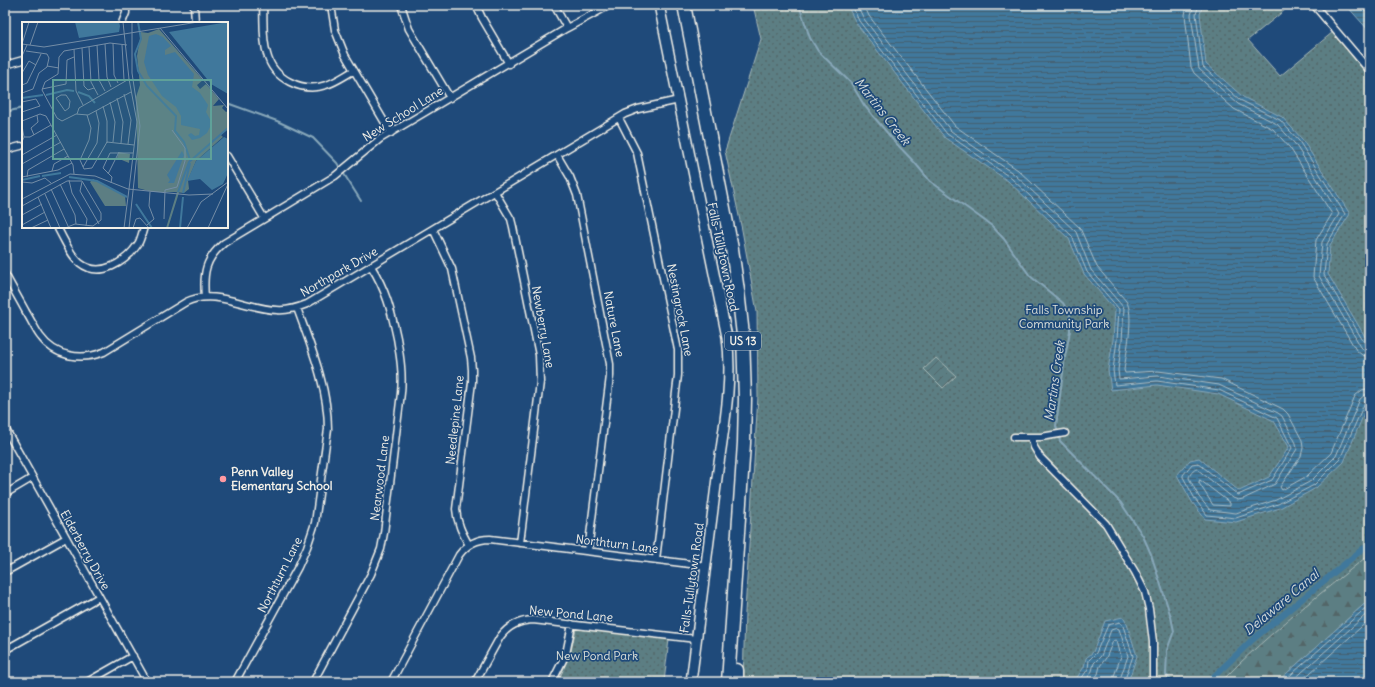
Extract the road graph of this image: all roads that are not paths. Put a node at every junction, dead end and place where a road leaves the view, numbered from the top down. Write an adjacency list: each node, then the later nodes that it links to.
1 (126, 5): 13 (street)
2 (194, 5): 14 (street)
3 (263, 5): 19 (street)
4 (331, 5): 19 (street)
5 (402, 5): 21 (street)
6 (476, 5): 17 (street)
7 (554, 5): 15 (street)
8 (610, 5): 15 (street, New School Lane)
9 (659, 5): 22 (street, Falls-Tullytown Road)
10 (684, 5): 65 (highway, US 13)
11 (692, 5): 56 (highway, US 13)
12 (1318, 6): 20 (street)
13 (122, 22)
14 (195, 22)
15 (568, 28): 17 (street, New School Lane)
16 (22, 60): 18 (street)
17 (509, 64): 21 (street, New School Lane)
18 (5, 66)
19 (353, 71): 24 (street)
20 (1370, 71)
21 (450, 98): 24 (street, New School Lane)
22 (678, 100): 23 (street, Northpark Drive); 49 (street, Falls-Tullytown Road)
23 (619, 118): 27 (street, Northpark Drive); 48 (street, Nestingrock Lane)
24 (391, 133): 30 (street, New School Lane)
25 (22, 148): 26 (street)
26 (5, 150)
27 (557, 155): 29 (street, Northpark Drive); 47 (street, Nature Lane)
28 (228, 158): 30 (street)
29 (495, 192): 33 (street, Northpark Drive); 45 (street, Newberry Lane)
30 (264, 218): 36 (street, New School Lane)
31 (58, 228): 32 (street)
32 (144, 228)
33 (433, 229): 34 (street, Northpark Drive); 46 (street, Needlepine Lane)
34 (371, 266): 37 (street, Northpark Drive); 60 (street, Nearwood Lane)
35 (5, 274): 36 (street, Northpark Drive)
36 (205, 297): 37 (street, Northpark Drive)
37 (297, 308): 59 (street, Northturn Lane)
38 (5, 428): 42 (street, Elderberry Drive)
39 (1066, 433): 41 (street)
40 (1014, 437): 41 (street)
41 (1031, 437): 66 (street)
42 (32, 478): 43 (street); 44 (street, Elderberry Drive)
43 (5, 494)
44 (66, 538): 50 (street); 51 (street, Elderberry Drive)
45 (520, 543): 46 (street, Northturn Lane); 47 (street, Northturn Lane)
46 (469, 545): 61 (street, Northturn Lane)
47 (588, 551): 48 (street, Northturn Lane)
48 (656, 560): 49 (street, Northturn Lane)
49 (706, 566): 53 (street, Falls-Tullytown Road)
50 (5, 572)
51 (99, 597): 54 (street); 55 (street, Elderberry Drive)
52 (572, 624): 53 (street, New Pond Lane); 62 (street, New Pond Lane); 63 (street)
53 (696, 639): 64 (street, Falls-Tullytown Road)
54 (5, 650)
55 (133, 656): 57 (street); 58 (street, Elderberry Drive)
56 (736, 678)
57 (87, 682)
58 (147, 682)
59 (236, 682)
60 (313, 682)
61 (391, 682)
62 (475, 682)
63 (552, 682)
64 (691, 682)
65 (728, 682)
66 (1153, 682)

